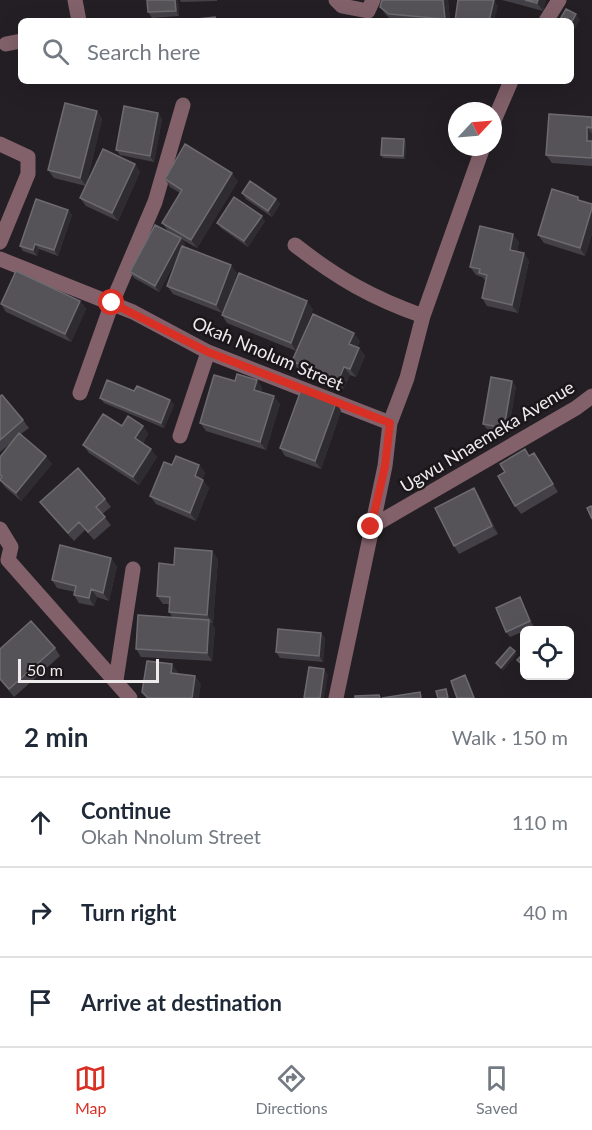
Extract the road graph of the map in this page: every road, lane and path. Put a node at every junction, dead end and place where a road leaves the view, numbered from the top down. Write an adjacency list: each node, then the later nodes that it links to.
1 (75, 0): 5 (street)
2 (336, 0): 3 (street)
3 (373, 0)
4 (559, 0): 6 (street)
5 (78, 18)
6 (548, 18)
7 (507, 84): 8 (street)
8 (501, 102)
9 (183, 105): 15 (street)
10 (0, 144): 12 (street)
11 (480, 156): 16 (street)
12 (0, 242)
13 (296, 245): 16 (street)
14 (0, 259): 15 (street, Okah Nnolum Street)
15 (112, 303): 17 (street, Okah Nnolum Street); 18 (street)
16 (423, 316): 20 (street)
17 (208, 352): 20 (street, Okah Nnolum Street); 21 (street)
18 (80, 393)
19 (592, 396): 22 (street, Ugwu Nnaemeka Avenue)
20 (390, 423): 22 (street)
21 (180, 436)
22 (371, 527): 27 (street)
23 (0, 529): 25 (street)
24 (133, 569): 25 (street)
25 (116, 680): 26 (street)
26 (130, 698)
27 (336, 698)

